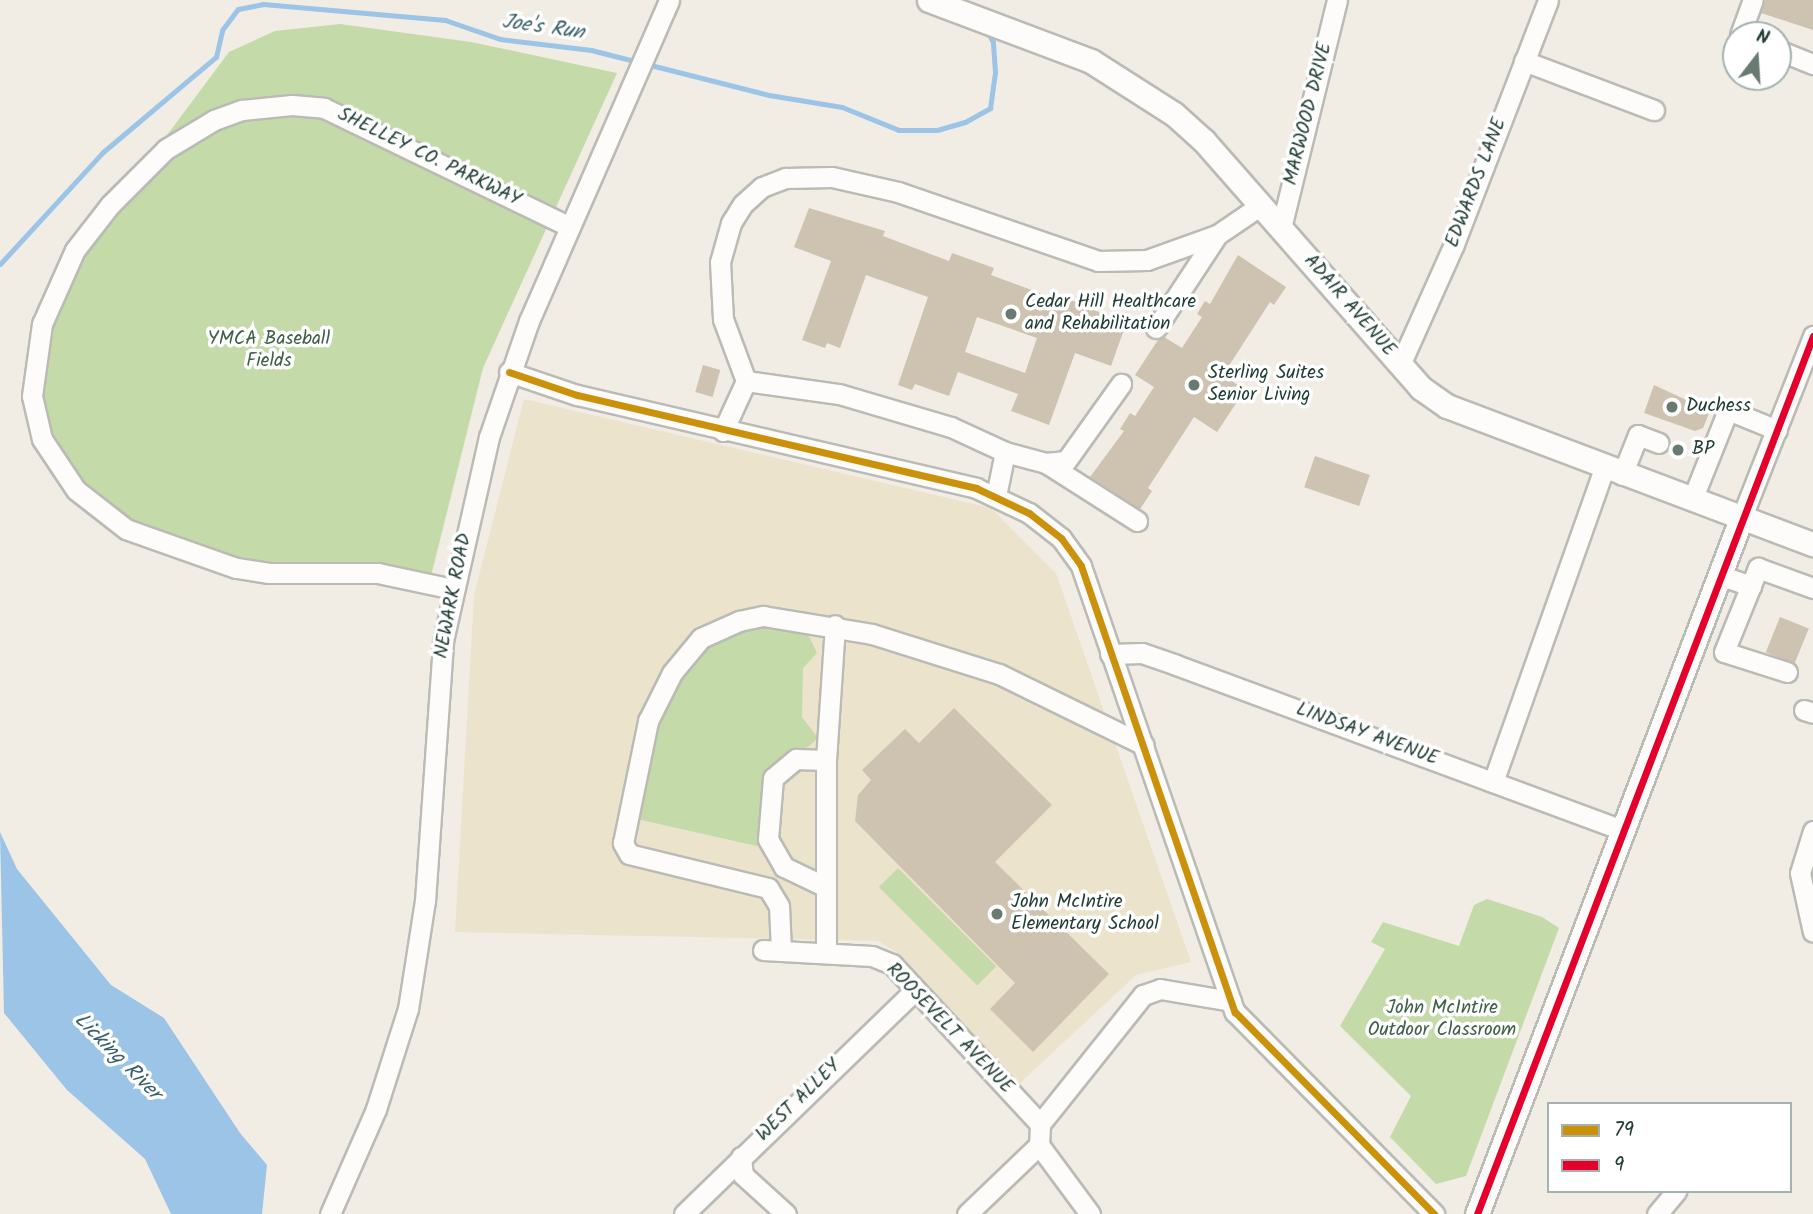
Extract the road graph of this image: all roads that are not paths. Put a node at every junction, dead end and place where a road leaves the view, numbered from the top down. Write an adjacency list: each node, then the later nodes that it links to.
1 (669, 0): 12 (street, NEWARK ROAD)
2 (929, 0): 11 (main road, ADAIR AVENUE)
3 (1337, 0): 13 (street, MARWOOD DRIVE)
4 (1548, 0): 8 (street, EDWARDS LANE)
5 (1753, 0): 6 (street)
6 (1745, 21)
7 (1792, 56): 9 (street)
8 (1524, 61): 10 (street); 17 (street, EDWARDS LANE)
9 (1813, 64)
10 (1654, 110)
11 (1261, 205): 13 (main road, ADAIR AVENUE); 14 (street)
12 (570, 227): 18 (street, NEWARK ROAD); 36 (street, SHELLEY CO. PARKWAY)
13 (1281, 228): 17 (main road, ADAIR AVENUE)
14 (1217, 235): 15 (street); 20 (street)
15 (1156, 328)
16 (1813, 336): 19 (street)
17 (1400, 365): 27 (main road, ADAIR AVENUE)
18 (509, 372): 23 (street); 36 (street, NEWARK ROAD)
19 (1805, 378): 22 (street)
20 (746, 380): 23 (street); 25 (street)
21 (1121, 384): 26 (street)
22 (1777, 430): 29 (street); 30 (street)
23 (723, 431): 28 (street)
24 (1659, 443): 27 (street)
25 (1005, 452): 26 (street); 28 (street)
26 (1046, 463): 31 (street)
27 (1613, 471): 29 (main road, ADAIR AVENUE); 44 (street)
28 (996, 496): 40 (street)
29 (1692, 500): 30 (main road, ADAIR AVENUE)
30 (1741, 519): 32 (main road, ADAIR AVENUE); 33 (main road)
31 (1137, 521)
32 (1813, 544)
33 (1719, 575): 34 (street); 38 (main road)
34 (1751, 586): 35 (street); 39 (street)
35 (1813, 588)
36 (453, 589): 56 (street, NEWARK ROAD)
37 (835, 625): 42 (street); 43 (street); 49 (street, ROOSEVELT AVENUE)
38 (1698, 632): 39 (street); 45 (main road)
39 (1728, 642): 41 (street)
40 (1110, 654): 42 (street); 44 (street, LINDSAY AVENUE)
41 (1787, 672)
42 (1144, 745): 51 (street)
43 (826, 760): 47 (street); 47 (street)
44 (1493, 782): 45 (street, LINDSAY AVENUE)
45 (1622, 830): 62 (main road)
46 (1813, 831): 48 (street)
47 (826, 887): 49 (street)
48 (1813, 932)
49 (826, 953): 50 (street, ROOSEVELT AVENUE)
50 (915, 990): 52 (street, ROOSEVELT AVENUE); 54 (street, WEST ALLEY)
51 (1231, 1001): 52 (street); 61 (street)
52 (1040, 1124): 53 (street)
53 (1039, 1145): 59 (street); 60 (street)
54 (741, 1157): 57 (street, WEST ALLEY); 58 (street)
55 (1674, 1193): 63 (street)
56 (330, 1214)
57 (684, 1214)
58 (786, 1214)
59 (967, 1214)
60 (1090, 1214)
61 (1434, 1214)
62 (1477, 1214)
63 (1657, 1214)

